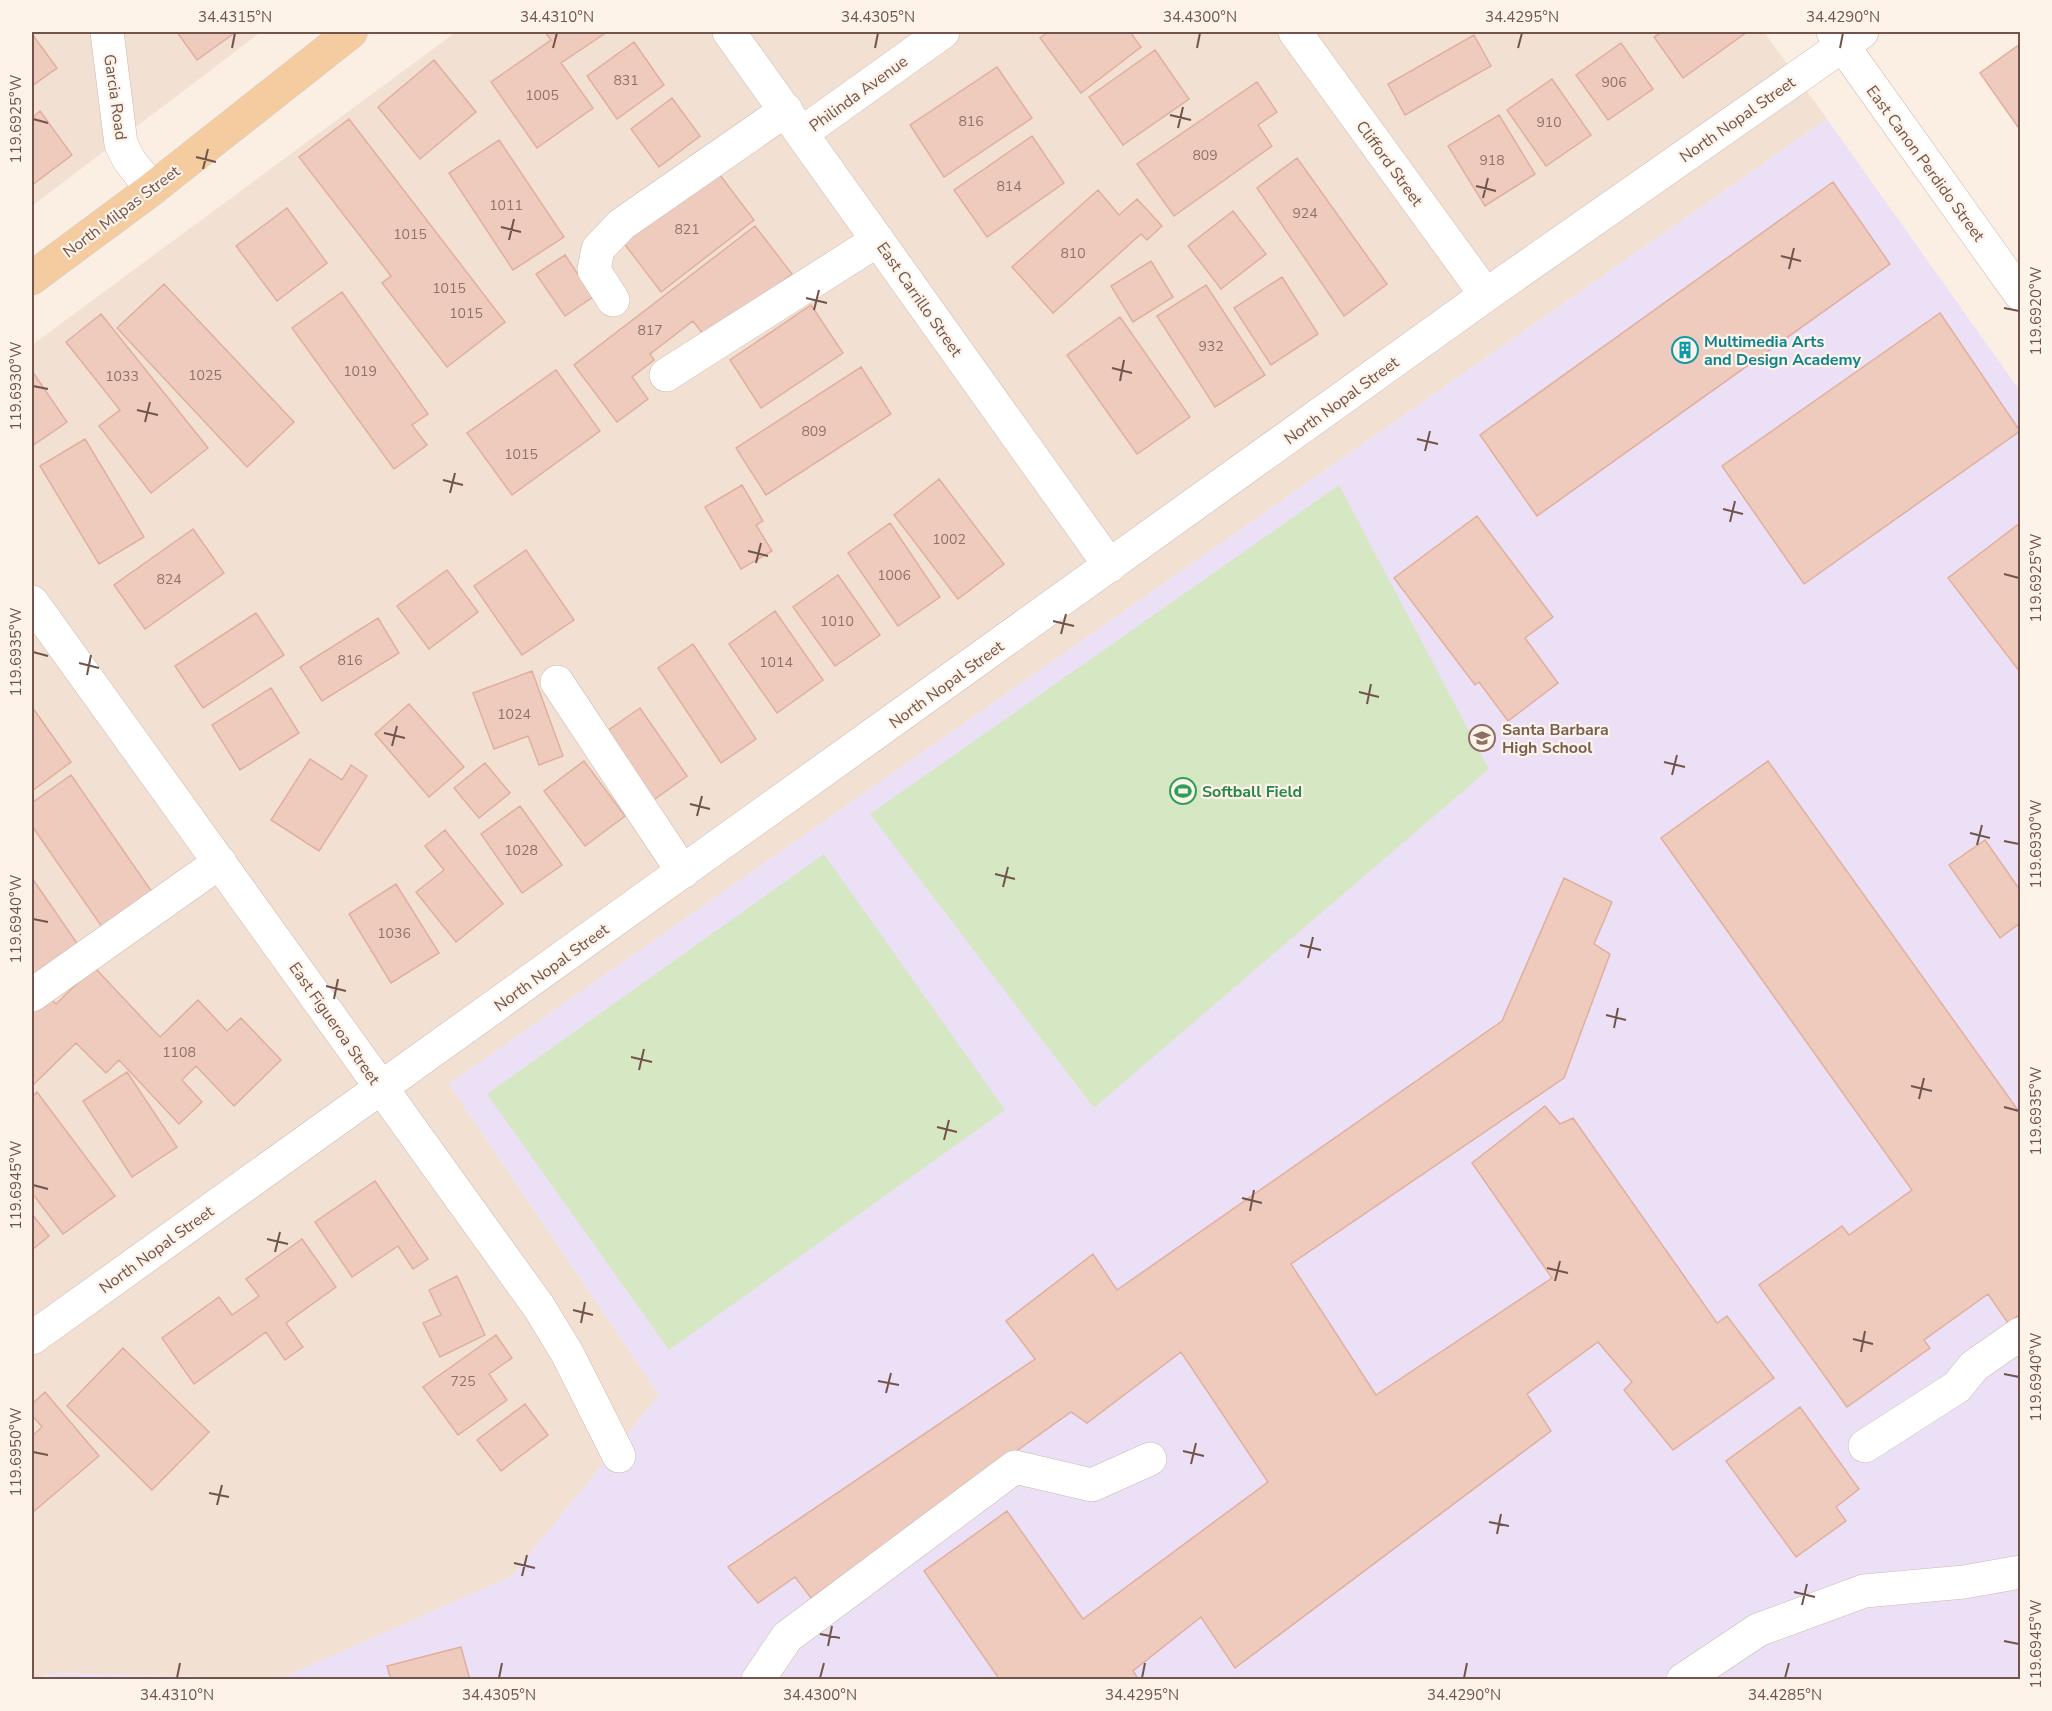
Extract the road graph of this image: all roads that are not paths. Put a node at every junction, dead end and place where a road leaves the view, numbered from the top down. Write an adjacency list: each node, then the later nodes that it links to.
1 (107, 32): 8 (street, Garcia Road)
2 (351, 32): 8 (main road, North Milpas Street)
3 (729, 32): 7 (street, East Carrillo Street)
4 (943, 32): 7 (street, Philinda Avenue)
5 (1294, 32): 12 (street, Clifford Street)
6 (1846, 36): 11 (street, East Canon Perdido Street); 12 (street, North Nopal Street)
7 (794, 122): 9 (street, East Carrillo Street); 13 (street, Philinda Avenue)
8 (152, 189): 10 (main road, North Milpas Street)
9 (878, 240): 14 (street); 15 (street, East Carrillo Street)
10 (32, 278)
11 (2020, 294)
12 (1486, 295): 15 (street, North Nopal Street)
13 (613, 300)
14 (666, 375)
15 (1110, 566): 19 (street, North Nopal Street)
16 (32, 602): 18 (street, East Figueroa Street)
17 (557, 682): 19 (street)
18 (220, 862): 20 (street); 21 (street, East Figueroa Street)
19 (683, 872): 21 (street, North Nopal Street)
20 (32, 995)
21 (381, 1088): 23 (street, North Nopal Street); 25 (street, East Figueroa Street)
22 (2020, 1334): 24 (street)
23 (32, 1338)
24 (1864, 1446)
25 (619, 1456)
26 (1150, 1459): 28 (street)
27 (2020, 1572): 29 (street)
28 (758, 1680)
29 (1683, 1680)

